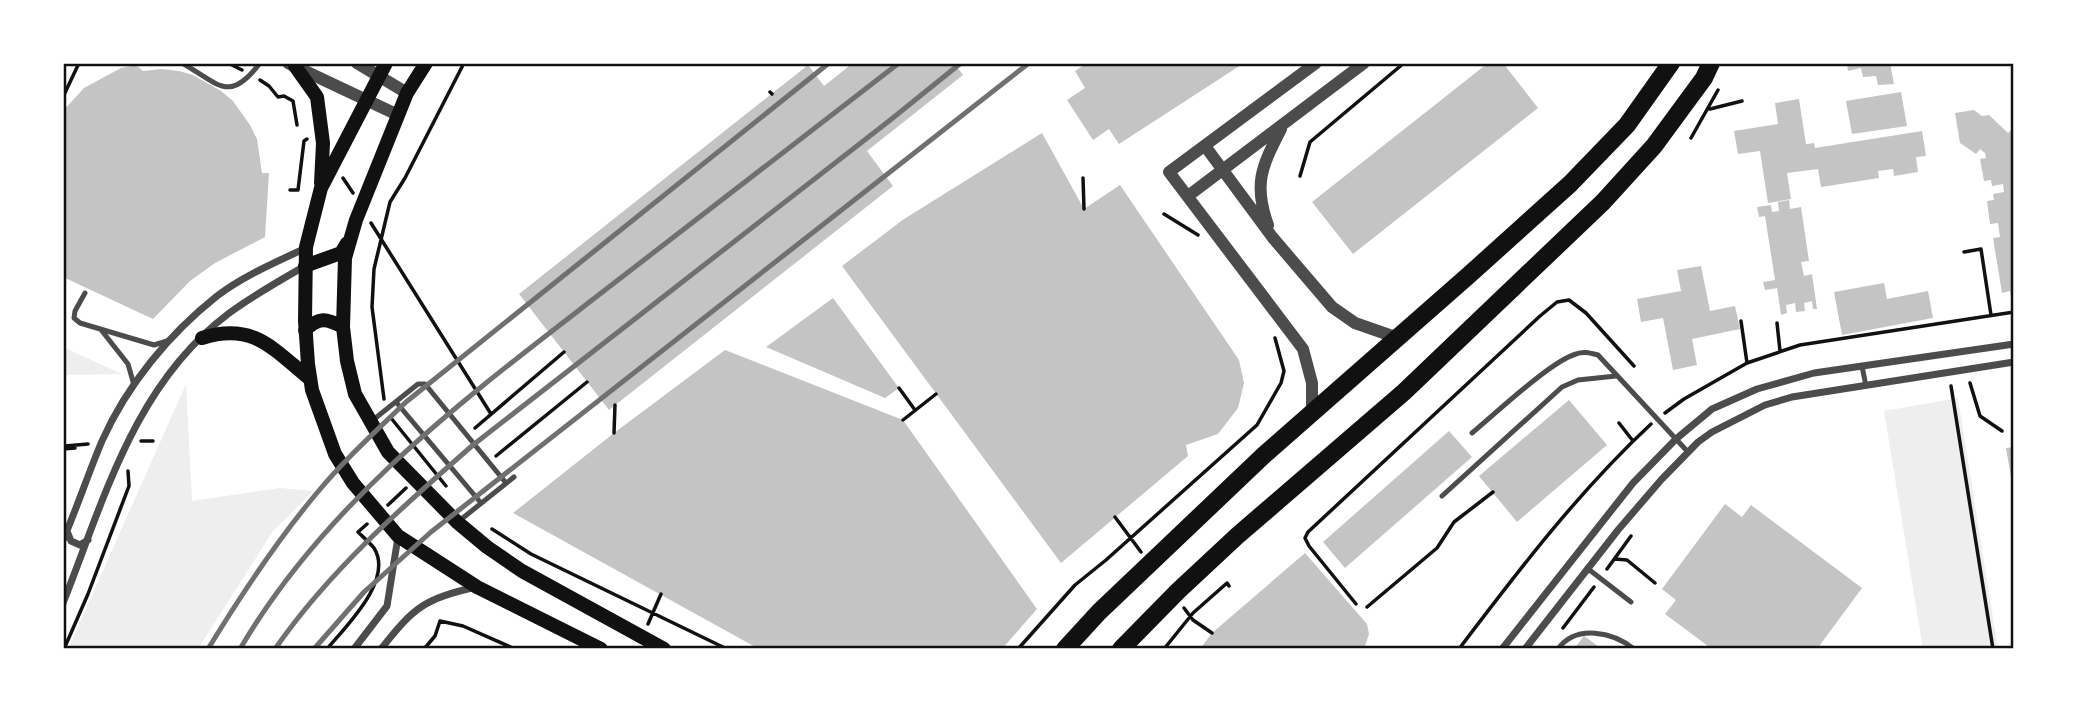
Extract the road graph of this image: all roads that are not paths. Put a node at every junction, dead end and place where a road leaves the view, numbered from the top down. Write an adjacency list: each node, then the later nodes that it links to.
1 (183, 63): 2 (lane)
2 (260, 63)
3 (357, 63): 10 (street)
4 (426, 63): 11 (main road)
5 (1316, 63): 15 (street)
6 (1364, 63): 14 (street)
7 (1671, 63): 28 (main road)
8 (1711, 63): 61 (main road)
9 (292, 64): 12 (street); 17 (main road)
10 (382, 69): 11 (street); 12 (main road)
11 (407, 93): 13 (main road)
12 (366, 99): 13 (street); 17 (main road)
13 (398, 115): 20 (main road)
14 (1282, 126): 16 (street); 19 (street)
15 (1205, 146): 16 (street); 18 (street)
16 (1221, 171): 18 (street); 19 (street)
17 (321, 188): 21 (main road)
18 (1188, 196): 38 (street)
19 (1273, 238): 28 (street)
20 (350, 239): 22 (main road); 24 (main road)
21 (306, 247): 22 (main road); 29 (street)
22 (305, 266): 25 (main road); 27 (street)
23 (85, 293): 26 (lane)
24 (343, 327): 25 (main road); 39 (main road)
25 (305, 330): 34 (main road)
26 (102, 331): 29 (lane); 35 (lane)
27 (201, 338): 34 (main road); 51 (street)
28 (1398, 338): 38 (main road)
29 (167, 341): 35 (street)
30 (2014, 344): 32 (street)
31 (2014, 362): 36 (street)
32 (1862, 366): 36 (lane); 41 (street)
33 (1616, 376): 40 (lane); 41 (lane); 45 (lane)
34 (310, 379): 49 (main road)
35 (134, 385): 48 (street)
36 (1866, 386): 42 (street)
37 (396, 402): 39 (lane); 44 (lane); 46 (lane)
38 (1312, 411): 60 (main road)
39 (370, 423): 47 (main road)
40 (1472, 433)
41 (1676, 439): 42 (lane); 62 (street)
42 (1688, 452): 52 (street)
43 (514, 477): 44 (lane)
44 (506, 483): 46 (lane)
45 (1443, 496)
46 (481, 503): 47 (lane)
47 (463, 518): 59 (main road)
48 (67, 531): 50 (street); 51 (street)
49 (398, 536): 53 (main road); 56 (street)
50 (63, 540)
51 (88, 540): 55 (street)
52 (1587, 568): 54 (lane); 63 (street)
53 (477, 587): 57 (street); 58 (main road)
54 (1631, 602)
55 (63, 603)
56 (354, 649)
57 (381, 649)
58 (601, 649)
59 (664, 649)
60 (1065, 649)
61 (1121, 649)
62 (1502, 649)
63 (1525, 649)
64 (1558, 649): 65 (lane)
65 (1634, 649)

